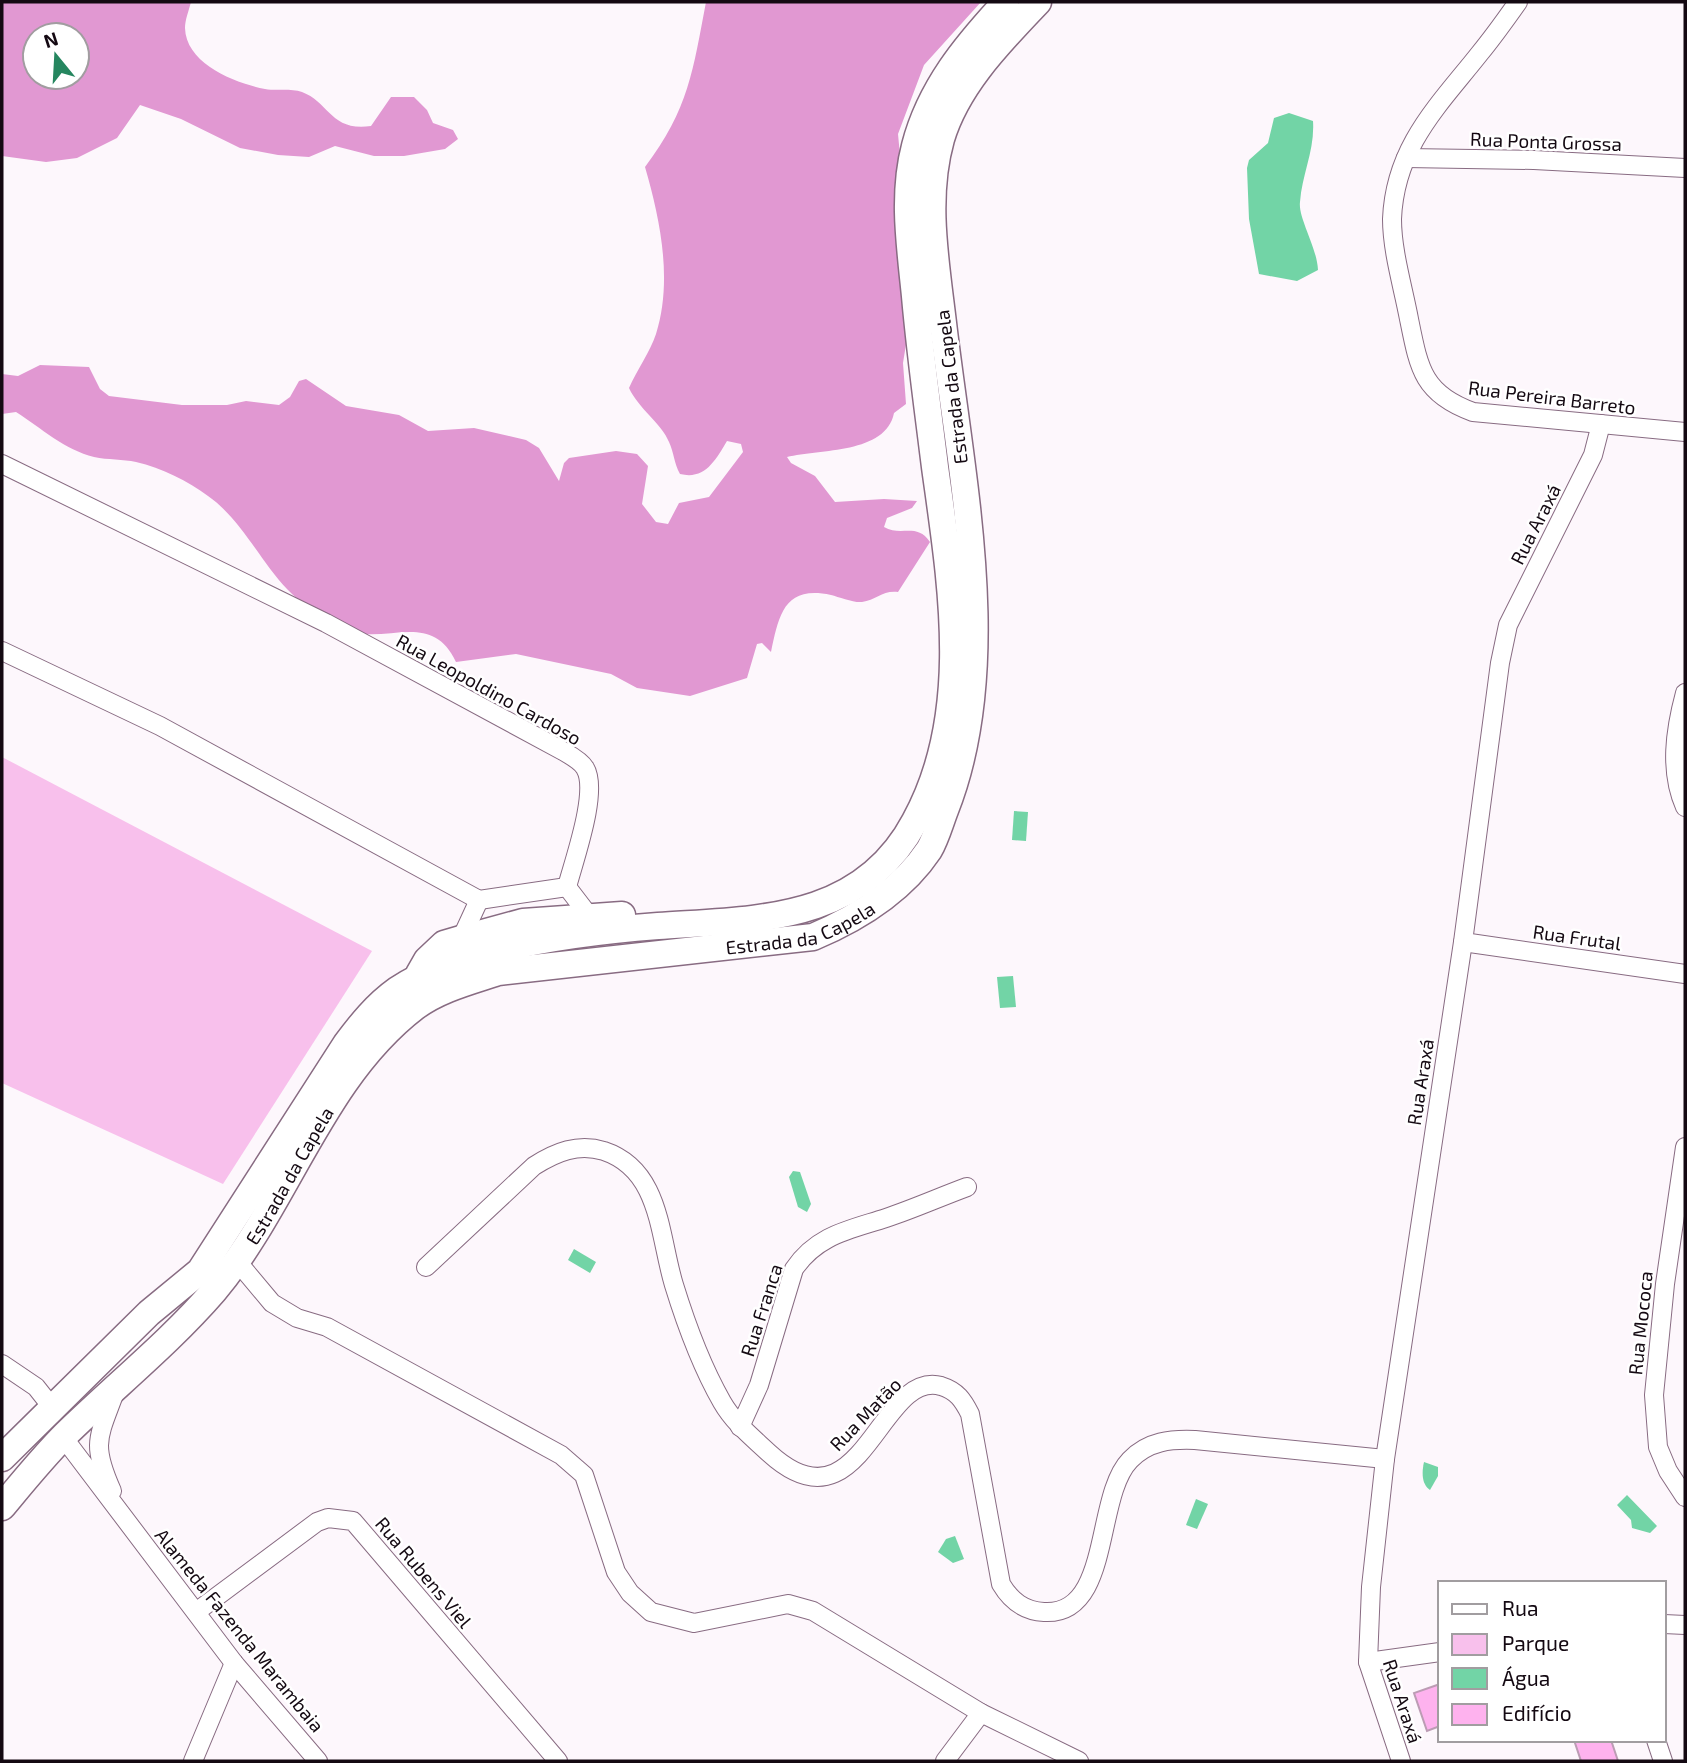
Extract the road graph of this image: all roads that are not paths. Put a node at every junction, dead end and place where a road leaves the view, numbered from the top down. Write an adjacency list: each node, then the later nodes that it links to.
1 (1006, 2): 15 (main road, Estrada da Capela)
2 (1038, 2): 15 (main road, Estrada da Capela)
3 (1518, 2): 4 (street, Rua Pereira Barreto)
4 (1406, 158): 5 (street, Rua Ponta Grossa); 6 (street, Rua Pereira Barreto)
5 (1685, 168)
6 (1601, 424): 7 (street, Rua Pereira Barreto); 17 (street, Rua Araxá)
7 (1685, 432)
8 (2, 464): 12 (street, Rua Leopoldino Cardoso)
9 (2, 651): 13 (street)
10 (1685, 693): 11 (street)
11 (1685, 807)
12 (567, 887): 13 (street); 14 (street)
13 (480, 900): 16 (street)
14 (590, 917): 15 (main road); 16 (main road)
15 (655, 938): 19 (main road, Estrada da Capela); 22 (main road, Estrada da Capela)
16 (461, 939): 19 (main road)
17 (1463, 942): 18 (street, Rua Frutal); 30 (street, Rua Araxá)
18 (1685, 974)
19 (415, 980): 26 (main road, Estrada da Capela)
20 (1685, 1147): 31 (street, Rua Mococa)
21 (967, 1187): 27 (street, Rua Franca)
22 (236, 1260): 25 (main road, Estrada da Capela); 40 (street)
23 (426, 1267): 27 (street, Rua Matão)
24 (2, 1364): 26 (street)
25 (117, 1386): 28 (main road, Estrada da Capela); 33 (street, Alameda Fazenda Marambaia)
26 (51, 1406): 29 (main road, Estrada da Capela)
27 (740, 1427): 30 (street, Rua Matão)
28 (63, 1437): 32 (main road, Estrada da Capela); 33 (street, Alameda Fazenda Marambaia)
29 (2, 1458)
30 (1385, 1459): 38 (street, Rua Araxá)
31 (1685, 1497)
32 (2, 1507)
33 (130, 1525): 34 (street, Alameda Fazenda Marambaia)
34 (196, 1612): 39 (street, Alameda Fazenda Marambaia); 44 (street, Rua Rubens Viel)
35 (1666, 1624): 36 (street)
36 (1685, 1625)
37 (1438, 1652): 38 (street)
38 (1368, 1662): 47 (street, Rua Araxá)
39 (234, 1663): 42 (street); 43 (street, Alameda Fazenda Marambaia)
40 (981, 1713): 45 (street); 46 (street)
41 (1657, 1742): 48 (street)
42 (193, 1761)
43 (318, 1761)
44 (558, 1761)
45 (945, 1761)
46 (1079, 1761)
47 (1401, 1761)
48 (1663, 1761)

